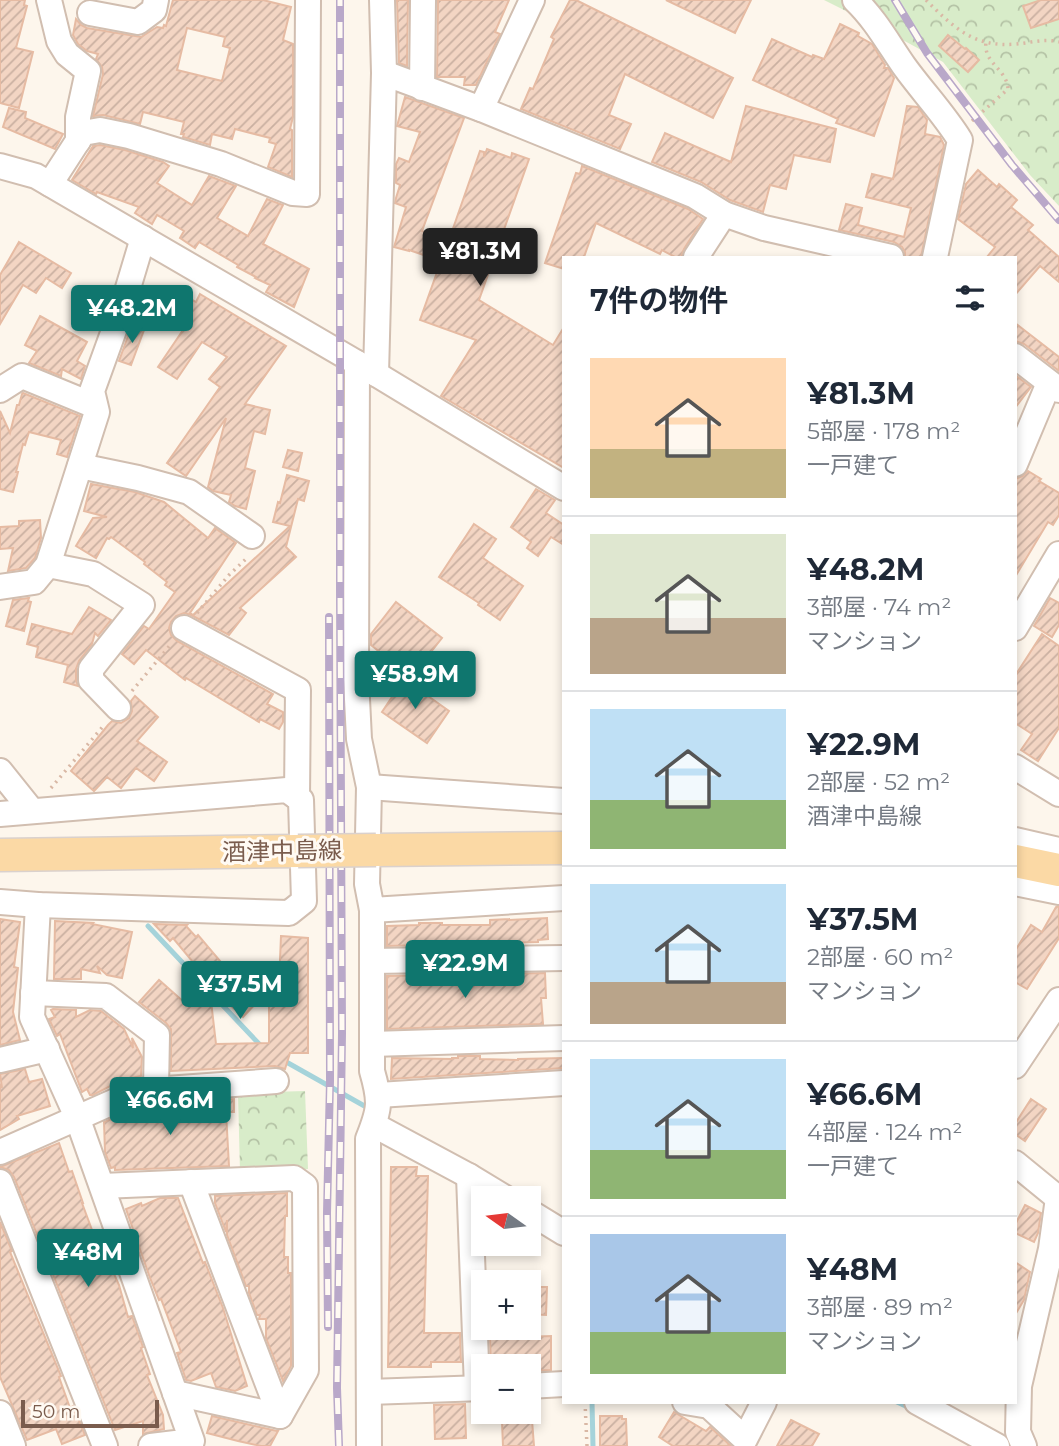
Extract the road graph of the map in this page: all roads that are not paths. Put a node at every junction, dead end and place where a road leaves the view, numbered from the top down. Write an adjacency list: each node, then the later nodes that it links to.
1 (49, 0): 12 (street)
2 (156, 0): 8 (street)
3 (308, 0): 12 (street)
4 (382, 0): 9 (street)
5 (423, 0): 10 (street)
6 (532, 0): 11 (street)
7 (855, 0): 19 (street)
8 (90, 13)
9 (384, 73): 10 (street); 21 (street)
10 (422, 88): 11 (street)
11 (481, 109): 15 (street)
12 (78, 141): 14 (street)
13 (0, 166): 14 (street)
14 (50, 184): 16 (street)
15 (724, 214): 17 (street); 18 (street)
16 (143, 238): 21 (street); 24 (street)
17 (697, 256)
18 (887, 256)
19 (935, 256)
20 (1017, 358): 22 (street)
21 (366, 368): 27 (street); 38 (street)
22 (1054, 387): 25 (street)
23 (0, 390): 24 (street)
24 (95, 406): 26 (street)
25 (1017, 460)
26 (80, 466): 28 (street); 30 (street)
27 (562, 485)
28 (252, 536)
29 (1059, 554): 32 (street)
30 (48, 565): 31 (street); 34 (street)
31 (0, 587)
32 (1017, 625)
33 (184, 628): 39 (street)
34 (118, 708)
35 (1017, 768): 37 (street)
36 (0, 771): 41 (street)
37 (1056, 786)
38 (369, 787): 40 (street); 54 (street)
39 (297, 797): 41 (street); 53 (street)
40 (562, 802)
41 (32, 811): 42 (street)
42 (0, 814)
43 (1017, 840): 45 (street)
44 (562, 848): 46 (main road, 酒津中島線, bridge)
45 (1059, 850)
46 (0, 855)
47 (1017, 861): 48 (main road)
48 (1059, 870)
49 (1017, 883): 50 (street)
50 (1059, 892)
51 (562, 898): 54 (street)
52 (0, 902): 53 (street)
53 (38, 905): 57 (street)
54 (372, 910): 56 (street)
55 (562, 958): 56 (street)
56 (372, 961): 60 (street)
57 (33, 993): 61 (street); 66 (street)
58 (1059, 1000): 63 (street)
59 (562, 1038): 60 (street)
60 (372, 1044): 67 (street)
61 (47, 1049): 62 (street); 68 (street)
62 (0, 1060)
63 (1017, 1063)
64 (276, 1082): 66 (street)
65 (562, 1083): 67 (street)
66 (156, 1089): 68 (street)
67 (379, 1095): 69 (street)
68 (77, 1117): 70 (street); 75 (street)
69 (374, 1125): 72 (street); 85 (street)
70 (0, 1152)
71 (1017, 1165): 77 (street)
72 (469, 1176): 76 (street); 81 (street)
73 (0, 1182): 94 (street)
74 (191, 1182): 75 (street); 91 (street); 91 (street)
75 (102, 1186): 86 (street)
76 (486, 1186)
77 (1058, 1198): 80 (street)
78 (541, 1219): 79 (street)
79 (562, 1232)
80 (1025, 1309): 98 (street)
81 (478, 1354)
82 (562, 1384): 83 (street)
83 (541, 1385)
84 (471, 1388): 85 (street)
85 (369, 1392): 96 (street)
86 (175, 1393): 91 (street); 92 (street)
87 (697, 1404): 88 (street)
88 (763, 1404)
89 (921, 1404): 97 (street)
90 (0, 1413): 93 (street)
91 (280, 1416)
92 (192, 1443): 95 (street)
93 (13, 1446)
94 (105, 1446)
95 (151, 1446)
96 (369, 1446)
97 (997, 1446)
98 (1024, 1446)

